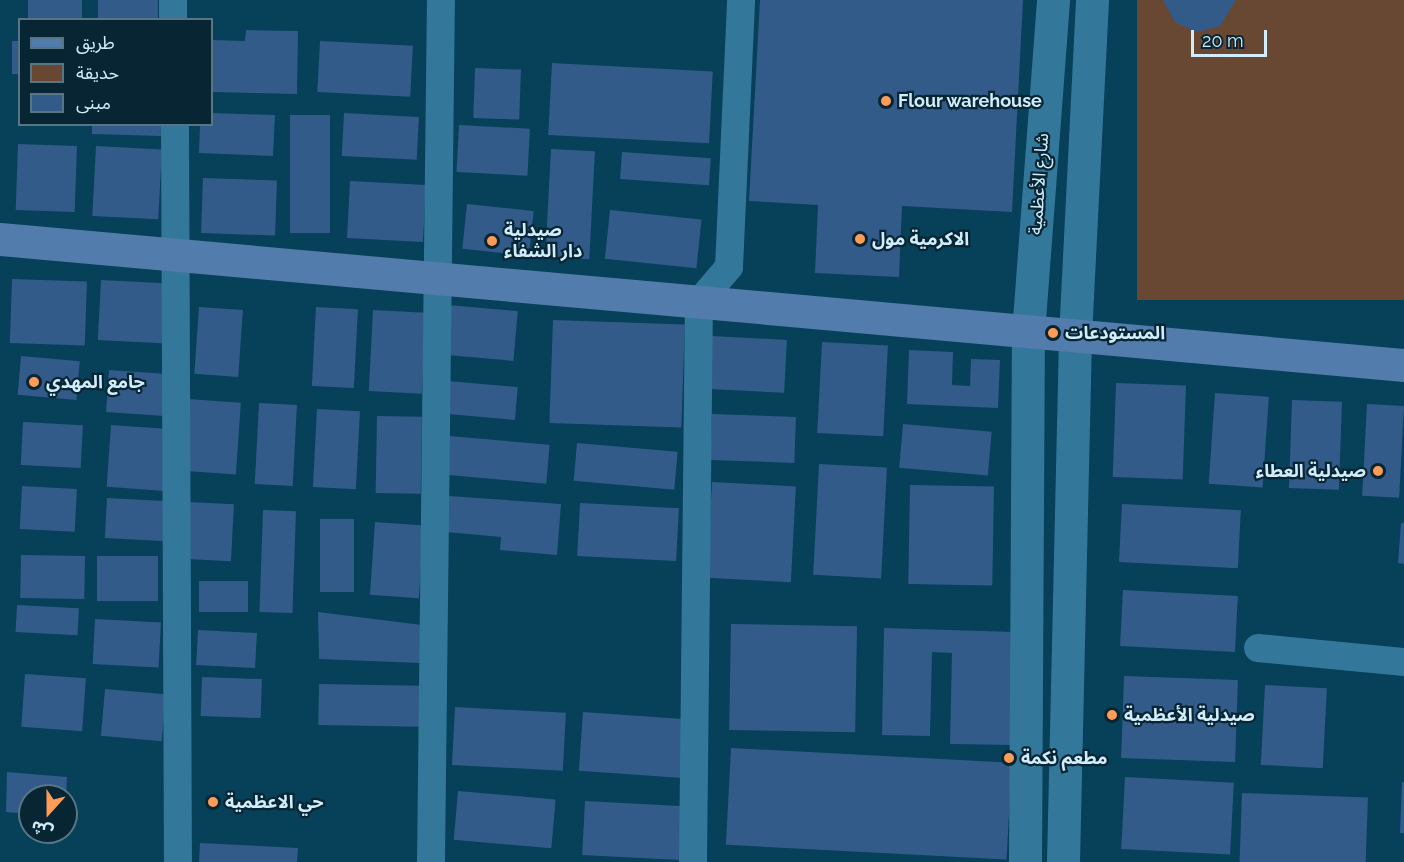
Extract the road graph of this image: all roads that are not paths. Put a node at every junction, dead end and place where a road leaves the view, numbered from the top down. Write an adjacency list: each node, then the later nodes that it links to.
1 (173, 0): 6 (street)
2 (441, 0): 10 (street)
3 (741, 0): 11 (street)
4 (1053, 0): 12 (street, شارع الأعظمية)
5 (1092, 0): 13 (street)
6 (173, 18)
7 (175, 126): 9 (street)
8 (0, 239): 9 (main road)
9 (177, 255): 10 (main road); 17 (street)
10 (437, 279): 11 (main road); 18 (street)
11 (699, 302): 12 (main road); 19 (street)
12 (1028, 333): 13 (main road); 20 (street, شارع الأعظمية)
13 (1075, 336): 14 (main road); 21 (street)
14 (1404, 365)
15 (1258, 648): 16 (street)
16 (1404, 662)
17 (178, 862)
18 (431, 862)
19 (693, 862)
20 (1025, 862)
21 (1063, 862)

